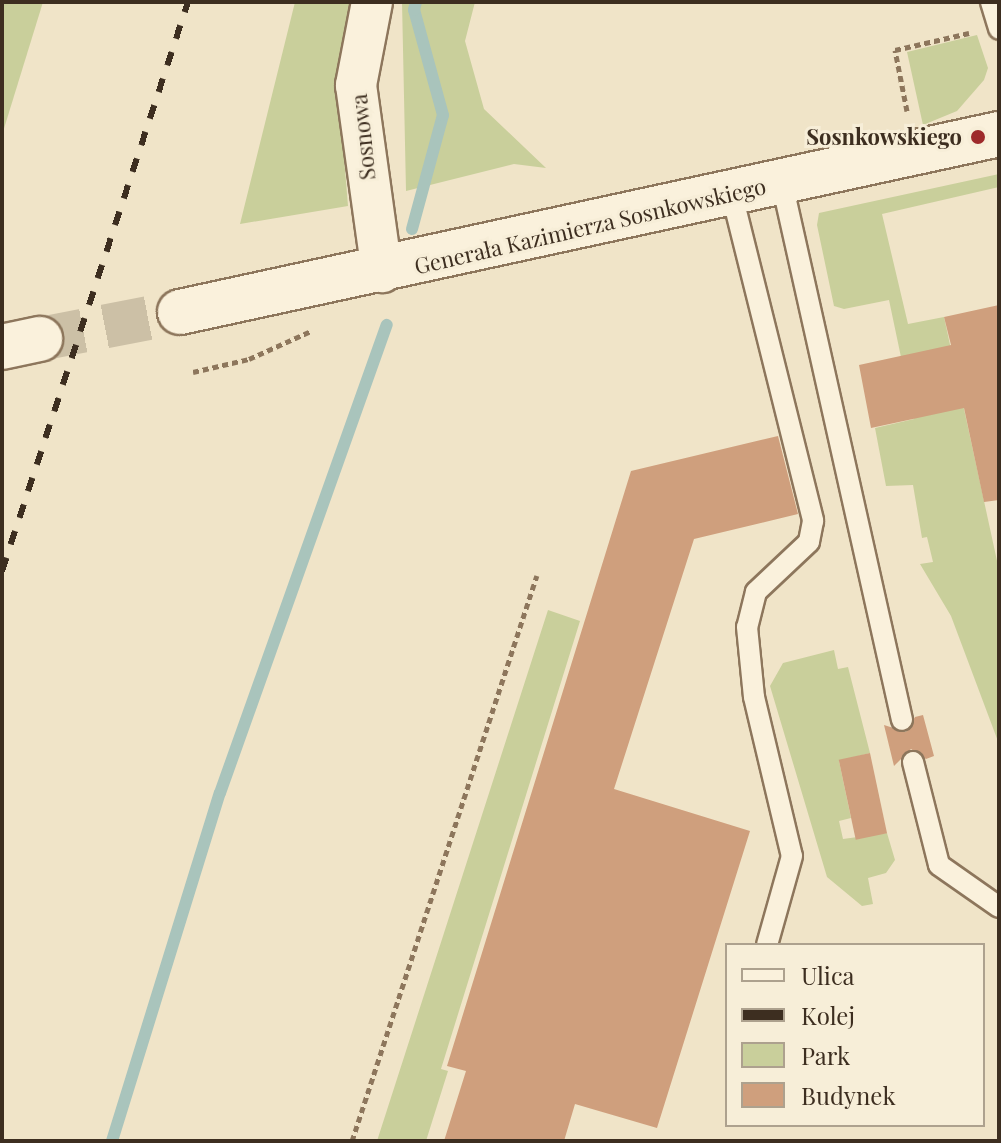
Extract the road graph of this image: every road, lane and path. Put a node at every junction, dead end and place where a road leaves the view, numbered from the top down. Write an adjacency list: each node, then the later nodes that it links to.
1 (372, 2): 9 (street, Sosnowa)
2 (991, 2): 4 (lane)
3 (967, 22): 5 (path)
4 (999, 29)
5 (909, 123)
6 (999, 134): 7 (street, Generała Kazimierza Sosnkowskiego)
7 (782, 183): 8 (street, Generała Kazimierza Sosnkowskiego); 12 (lane)
8 (732, 195): 9 (street, Generała Kazimierza Sosnkowskiego); 15 (lane)
9 (382, 272): 10 (street, Generała Kazimierza Sosnkowskiego)
10 (180, 312)
11 (537, 575): 16 (path)
12 (902, 720)
13 (913, 762): 14 (lane)
14 (999, 907)
15 (768, 943)
16 (352, 1141)

